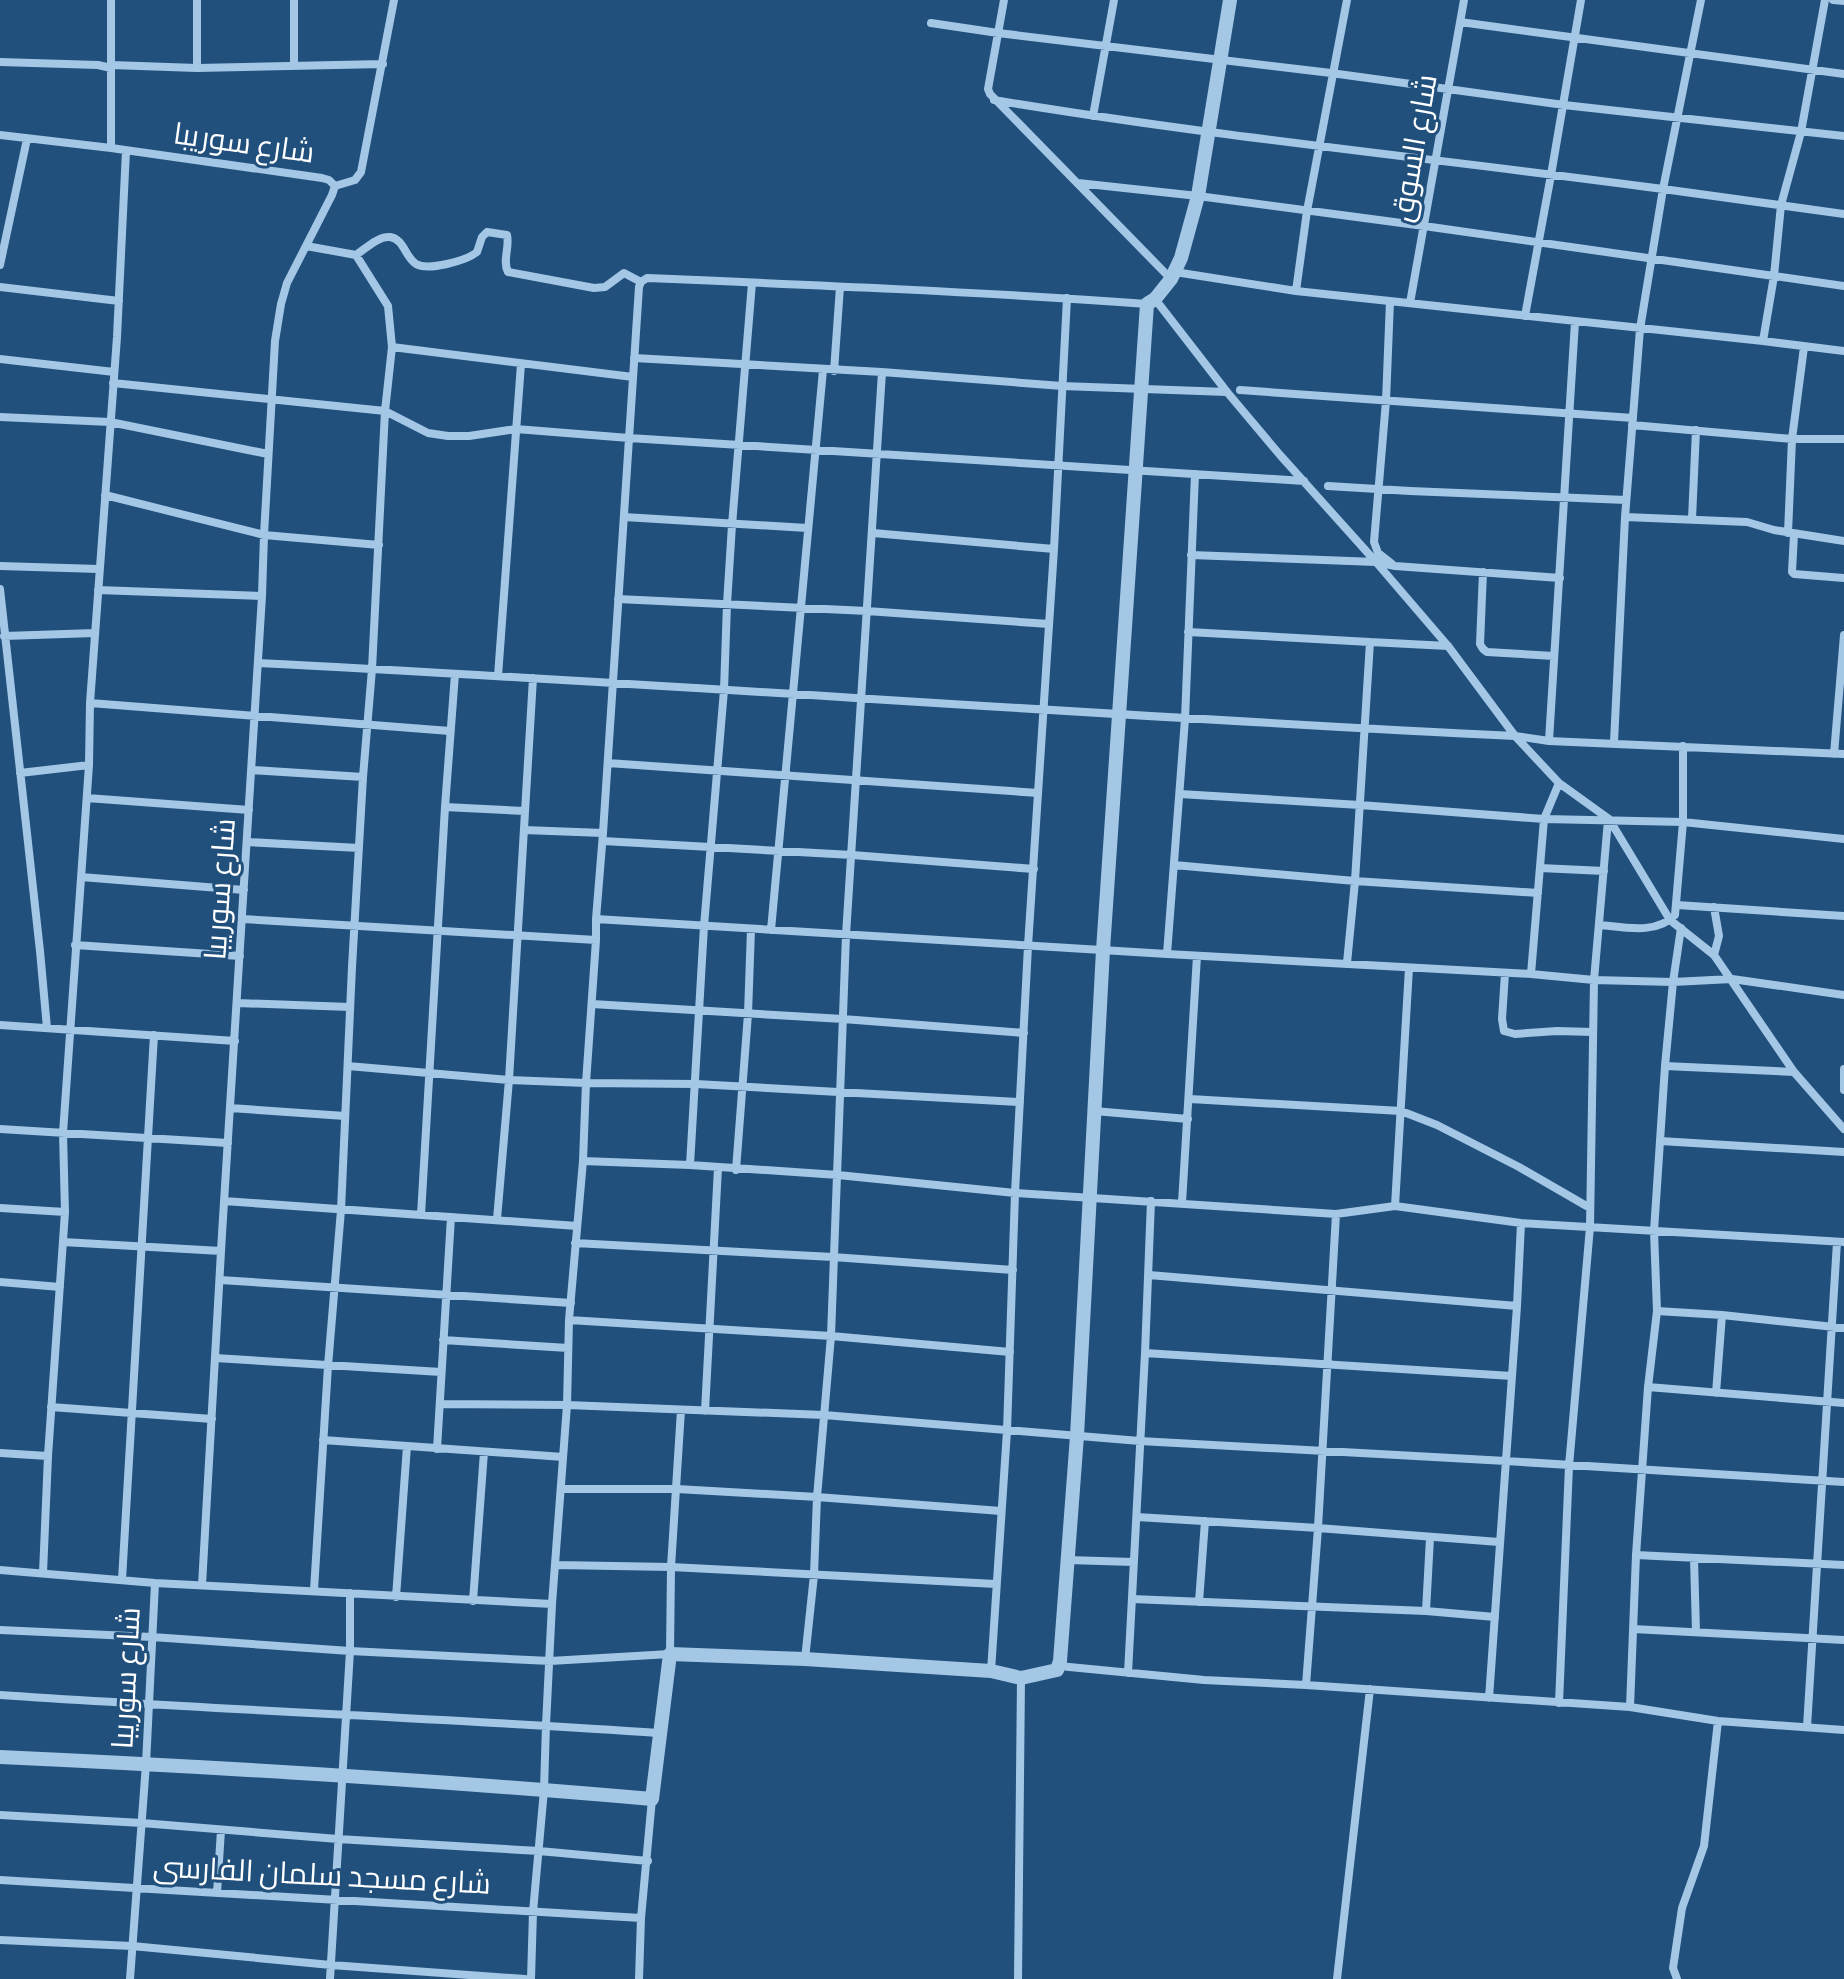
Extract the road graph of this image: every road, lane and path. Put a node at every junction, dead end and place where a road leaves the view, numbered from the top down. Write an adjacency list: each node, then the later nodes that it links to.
1 (111, 0): 24 (street)
2 (197, 0): 26 (street)
3 (294, 0): 25 (street)
4 (394, 0): 23 (street)
5 (1004, 0): 17 (street)
6 (1114, 0): 19 (street)
7 (1230, 0): 21 (street)
8 (1347, 0): 28 (street)
9 (1464, 0): 15 (street, شارع السوق)
10 (1581, 0): 18 (street)
11 (1701, 0): 20 (street)
12 (1825, 0): 27 (street)
13 (1833, 0): 14 (street)
14 (1844, 1)
15 (1460, 22): 18 (street); 30 (street, شارع السوق)
16 (931, 23): 17 (street)
17 (998, 33): 19 (street); 31 (street)
18 (1574, 37): 20 (street); 32 (street)
19 (1105, 46): 21 (street); 33 (street)
20 (1690, 52): 27 (street); 34 (street)
21 (1220, 61): 28 (street); 35 (street)
22 (0, 62): 24 (street)
23 (383, 64): 25 (street); 46 (street)
24 (111, 66): 26 (street); 41 (street)
25 (294, 66): 26 (street)
26 (197, 68)
27 (1813, 69): 29 (street); 36 (street)
28 (1331, 73): 30 (street); 40 (street)
29 (1844, 74)
30 (1449, 89): 32 (street); 43 (street, شارع السوق)
31 (994, 100): 33 (street); 45 (street)
32 (1564, 105): 34 (street); 44 (street)
33 (1093, 116): 35 (street)
34 (1676, 118): 36 (street); 47 (street)
35 (1208, 132): 40 (street); 48 (street)
36 (1801, 132): 38 (street); 49 (street)
37 (0, 135): 39 (street, شارع سوريبا)
38 (1844, 136)
39 (27, 139): 41 (street, شارع سوريبا); 57 (street)
40 (1318, 146): 43 (street); 50 (street)
41 (111, 148): 42 (street, شارع سوريبا)
42 (126, 151): 46 (street, شارع سوريبا); 67 (street)
43 (1436, 162): 44 (street); 52 (street, شارع السوق)
44 (1551, 175): 47 (street); 53 (street)
45 (1078, 183): 48 (street); 58 (street)
46 (335, 186): 54 (street, شارع سوريبا)
47 (1663, 189): 49 (street); 56 (street)
48 (1198, 196): 50 (street); 58 (street)
49 (1781, 205): 51 (street); 59 (street)
50 (1307, 211): 52 (street); 65 (street)
51 (1844, 214)
52 (1424, 226): 53 (street); 70 (street, شارع السوق)
53 (1538, 243): 56 (street); 71 (street)
54 (306, 246): 55 (street); 92 (street, شارع سوريبا)
55 (356, 255): 60 (street); 75 (street)
56 (1651, 260): 59 (street); 73 (street)
57 (0, 265)
58 (1173, 276): 65 (street); 69 (street)
59 (1774, 276): 62 (street); 74 (street)
60 (641, 282): 61 (street); 78 (street)
61 (752, 283): 64 (street); 81 (street)
62 (1844, 286)
63 (0, 287): 67 (street)
64 (840, 287): 66 (street); 83 (street)
65 (1296, 291): 68 (street)
66 (1067, 298): 69 (street); 88 (street)
67 (119, 301): 84 (street)
68 (1390, 301): 70 (street); 93 (street)
69 (1151, 302): 89 (street); 91 (street)
70 (1410, 303): 71 (street)
71 (1525, 316): 72 (street)
72 (1575, 322): 73 (street); 95 (street)
73 (1640, 329): 74 (street); 97 (street)
74 (1763, 341): 76 (street)
75 (392, 347): 80 (street); 94 (street)
76 (1804, 347): 77 (street); 102 (street)
77 (1844, 351)
78 (634, 358): 81 (street); 86 (street)
79 (0, 359): 84 (street)
80 (521, 364): 86 (street); 99 (street)
81 (745, 365): 82 (street); 104 (street)
82 (823, 370): 83 (street); 105 (street)
83 (834, 371): 85 (street)
84 (114, 372): 87 (street)
85 (882, 372): 88 (street); 107 (street)
86 (633, 377): 101 (street)
87 (113, 383): 92 (street); 98 (street)
88 (1062, 386): 89 (street); 108 (street)
89 (1140, 389): 91 (street); 109 (street)
90 (1240, 390): 93 (street)
91 (1227, 392): 111 (street)
92 (272, 398): 94 (street); 106 (street, شارع سوريبا)
93 (1386, 401): 95 (street); 113 (street)
94 (385, 411): 99 (street); 126 (street)
95 (1569, 414): 97 (street); 115 (street)
96 (0, 417): 98 (street)
97 (1632, 421): 100 (street); 116 (street)
98 (110, 422): 106 (street); 114 (street)
99 (516, 429): 101 (street); 155 (street)
100 (1696, 430): 102 (street); 119 (street)
101 (629, 438): 104 (street); 117 (street)
102 (1792, 439): 103 (street); 123 (street)
103 (1844, 439)
104 (738, 444): 105 (street); 120 (street)
105 (815, 449): 107 (street); 121 (street)
106 (268, 454): 124 (street, شارع سوريبا)
107 (878, 454): 108 (street); 122 (street)
108 (1059, 466): 109 (street); 127 (street)
109 (1135, 471): 110 (street); 164 (street)
110 (1195, 474): 111 (street); 128 (street)
111 (1304, 481): 129 (street)
112 (1328, 486): 113 (street)
113 (1380, 488): 115 (street); 131 (street)
114 (105, 495): 124 (street); 132 (street)
115 (1565, 498): 116 (street); 134 (street)
116 (1626, 500): 118 (street)
117 (624, 517): 120 (street); 139 (street)
118 (1625, 517): 119 (street); 171 (street)
119 (1692, 519): 123 (street)
120 (732, 525): 121 (street); 140 (street)
121 (807, 528): 141 (street)
122 (873, 533): 127 (street); 142 (street)
123 (1791, 533): 125 (street); 135 (street)
124 (264, 535): 126 (street); 138 (street, شارع سوريبا)
125 (1844, 541)
126 (379, 545): 153 (street)
127 (1054, 549): 143 (street)
128 (1191, 555): 129 (street); 145 (street)
129 (1376, 562): 131 (street); 149 (street)
130 (0, 566): 132 (street)
131 (1395, 566): 133 (street)
132 (99, 569): 137 (street)
133 (1483, 572): 134 (street); 150 (street)
134 (1560, 578): 150 (street)
135 (1844, 578)
136 (0, 589): 144 (street)
137 (98, 590): 138 (street); 146 (street)
138 (262, 596): 151 (street, شارع سوريبا)
139 (618, 599): 140 (street); 157 (street)
140 (727, 604): 141 (street); 158 (street)
141 (801, 608): 142 (street); 159 (street)
142 (867, 611): 143 (street); 160 (street)
143 (1049, 624): 162 (street)
144 (3, 630): 146 (street); 179 (street)
145 (1188, 632): 148 (street); 165 (street)
146 (95, 633): 161 (street)
147 (1844, 635): 152 (street)
148 (1370, 642): 149 (street); 167 (street)
149 (1448, 646): 169 (street)
150 (1554, 656): 170 (street)
151 (258, 663): 153 (street); 163 (street, شارع سوريبا)
152 (1842, 666): 173 (street)
153 (372, 669): 154 (street); 166 (street)
154 (455, 674): 155 (street); 168 (street)
155 (498, 676): 156 (street)
156 (533, 678): 157 (street); 190 (street)
157 (613, 683): 158 (street); 175 (street)
158 (724, 690): 159 (street); 178 (street)
159 (794, 694): 160 (street); 180 (street)
160 (863, 698): 162 (street); 182 (street)
161 (90, 703): 163 (street); 176 (street)
162 (1042, 710): 164 (street); 184 (street)
163 (255, 715): 166 (street); 177 (street, شارع سوريبا)
164 (1120, 715): 165 (street); 228 (street)
165 (1185, 719): 167 (street); 185 (street)
166 (366, 724): 168 (street); 181 (street)
167 (1365, 729): 169 (street); 187 (street)
168 (450, 731): 188 (street)
169 (1515, 736): 170 (street); 183 (street)
170 (1549, 741): 171 (street)
171 (1614, 742): 172 (street)
172 (1683, 746): 173 (street); 193 (street)
173 (1834, 754): 174 (street)
174 (1844, 754)
175 (608, 763): 178 (street); 195 (street)
176 (89, 765): 179 (street); 186 (street)
177 (252, 770): 181 (street); 189 (street, شارع سوريبا)
178 (717, 771): 180 (street); 198 (street)
179 (20, 773): 248 (street)
180 (785, 776): 182 (street); 200 (street)
181 (363, 777): 199 (street)
182 (857, 781): 184 (street); 201 (street)
183 (1559, 783): 191 (street); 192 (street)
184 (1038, 793): 204 (street)
185 (1180, 794): 187 (street); 202 (street)
186 (87, 798): 189 (street); 206 (street)
187 (1360, 805): 191 (street); 207 (street)
188 (445, 807): 190 (street); 221 (street)
189 (249, 810): 197 (street, شارع سوريبا)
190 (525, 811): 194 (street)
191 (1544, 819): 192 (street); 203 (street)
192 (1609, 819): 193 (street); 205 (street); 215 (street)
193 (1683, 822): 196 (street); 210 (street)
194 (524, 830): 195 (street); 223 (street)
195 (603, 837): 198 (street); 214 (street)
196 (1844, 839)
197 (247, 842): 199 (street); 208 (street, شارع سوريبا)
198 (711, 846): 200 (street); 218 (street)
199 (359, 848): 217 (street)
200 (779, 850): 201 (street); 222 (street)
201 (852, 855): 204 (street); 224 (street)
202 (1174, 865): 207 (street); 229 (street)
203 (1540, 868): 205 (street); 209 (street)
204 (1034, 869): 227 (street)
205 (1604, 871): 216 (street)
206 (81, 877): 208 (street); 226 (street)
207 (1355, 881): 209 (street); 233 (street)
208 (244, 890): 213 (street, شارع سوريبا)
209 (1538, 893): 236 (street)
210 (1677, 905): 211 (street); 215 (street)
211 (1714, 907): 212 (street); 230 (street)
212 (1844, 916)
213 (242, 919): 217 (street); 231 (street, شارع سوريبا)
214 (596, 919): 218 (street); 225 (street)
215 (1670, 920): 216 (street); 219 (street)
216 (1599, 925): 238 (street)
217 (354, 926): 221 (street); 243 (street)
218 (704, 926): 220 (street); 244 (street)
219 (1681, 928): 230 (street); 239 (street)
220 (751, 929): 222 (street); 245 (street)
221 (438, 930): 223 (street); 258 (street)
222 (771, 930): 224 (street)
223 (518, 935): 225 (street); 260 (street)
224 (846, 935): 227 (street); 246 (street)
225 (596, 940): 242 (street)
226 (75, 945): 231 (street); 249 (street)
227 (1028, 946): 228 (street); 251 (street)
228 (1103, 950): 229 (street); 269 (street)
229 (1167, 954): 232 (street)
230 (1714, 955): 237 (street)
231 (240, 956): 241 (street, شارع سوريبا)
232 (1197, 956): 233 (street); 266 (street)
233 (1347, 963): 234 (street)
234 (1409, 968): 235 (street); 270 (street)
235 (1505, 973): 236 (street); 250 (street)
236 (1531, 974): 238 (street)
237 (1732, 979): 239 (street); 240 (street); 257 (street)
238 (1594, 980): 239 (street); 250 (street)
239 (1673, 982): 255 (street)
240 (1844, 995)
241 (237, 1003): 243 (street); 253 (street, شارع سوريبا)
242 (592, 1004): 244 (street); 261 (street)
243 (350, 1007): 254 (street)
244 (700, 1011): 245 (street); 262 (street)
245 (748, 1014): 246 (street); 263 (street)
246 (843, 1019): 251 (street); 265 (street)
247 (0, 1025): 248 (street)
248 (47, 1028): 249 (street)
249 (71, 1029): 252 (street); 275 (street)
250 (1593, 1032): 292 (street)
251 (1024, 1033): 267 (street)
252 (154, 1035): 253 (street); 276 (street)
253 (235, 1041): 268 (street, شارع سوريبا)
254 (348, 1066): 258 (street); 271 (street)
255 (1665, 1066): 257 (street); 277 (street)
256 (1844, 1069): 259 (street)
257 (1794, 1072): 274 (street)
258 (429, 1073): 260 (street); 296 (street)
259 (1844, 1079): 264 (street)
260 (509, 1080): 261 (street); 298 (street)
261 (586, 1083): 262 (street); 280 (street)
262 (696, 1084): 263 (street); 281 (street)
263 (743, 1087): 265 (street); 283 (street)
264 (1844, 1090)
265 (839, 1092): 267 (street); 284 (street)
266 (1190, 1099): 270 (street); 272 (street)
267 (1020, 1102): 285 (street)
268 (230, 1108): 271 (street); 278 (street, شارع سوريبا)
269 (1094, 1111): 272 (street); 286 (street)
270 (1401, 1111): 290 (street); 292 (street)
271 (345, 1116): 293 (street)
272 (1188, 1119): 289 (street)
273 (0, 1129): 275 (street)
274 (1844, 1129)
275 (63, 1133): 276 (street); 294 (street)
276 (147, 1139): 278 (street); 306 (street)
277 (1660, 1141): 279 (street); 302 (street)
278 (228, 1143): 287 (street, شارع سوريبا)
279 (1844, 1152)
280 (583, 1161): 281 (street); 300 (street)
281 (690, 1165): 282 (street)
282 (718, 1168): 283 (street); 307 (street)
283 (736, 1170): 284 (street)
284 (838, 1175): 285 (street); 309 (street)
285 (1015, 1193): 286 (street); 310 (street)
286 (1089, 1197): 288 (street); 349 (street)
287 (224, 1201): 293 (street); 308 (street, شارع سوريبا)
288 (1151, 1201): 289 (street); 311 (street)
289 (1182, 1203): 295 (street)
290 (1395, 1206): 295 (street); 299 (street)
291 (0, 1208): 294 (street)
292 (1590, 1208): 301 (street)
293 (341, 1210): 296 (street); 315 (street)
294 (65, 1212): 303 (street)
295 (1336, 1214): 316 (street)
296 (421, 1215): 297 (street)
297 (451, 1217): 298 (street); 317 (street)
298 (497, 1219): 300 (street)
299 (1521, 1223): 301 (street); 319 (street)
300 (577, 1226): 305 (street)
301 (1590, 1227): 302 (street); 360 (street)
302 (1654, 1231): 304 (street); 320 (street)
303 (63, 1242): 306 (street); 314 (street)
304 (1840, 1242): 323 (street)
305 (575, 1243): 307 (street); 318 (street)
306 (142, 1248): 308 (street); 345 (street)
307 (712, 1250): 309 (street); 325 (street)
308 (221, 1251): 312 (street, شارع سوريبا)
309 (833, 1257): 310 (street); 326 (street)
310 (1013, 1270): 329 (street)
311 (1149, 1275): 316 (street); 330 (street)
312 (220, 1280): 315 (street); 331 (street, شارع سوريبا)
313 (0, 1282): 314 (street)
314 (60, 1287): 342 (street)
315 (334, 1287): 317 (street); 332 (street)
316 (1331, 1290): 319 (street); 333 (street)
317 (447, 1295): 318 (street); 327 (street)
318 (571, 1303): 322 (street)
319 (1517, 1306): 335 (street)
320 (1657, 1311): 321 (street); 336 (street)
321 (1722, 1315): 323 (street); 337 (street)
322 (569, 1320): 325 (street); 328 (street)
323 (1831, 1328): 324 (street); 338 (street)
324 (1844, 1328)
325 (708, 1329): 326 (street); 344 (street)
326 (831, 1336): 329 (street); 346 (street)
327 (443, 1340): 328 (street); 334 (street)
328 (568, 1348): 341 (street)
329 (1010, 1352): 348 (street)
330 (1145, 1353): 333 (street); 351 (street)
331 (215, 1358): 332 (street); 347 (street, شارع سوريبا)
332 (328, 1366): 334 (street); 350 (street)
333 (1327, 1366): 335 (street); 354 (street)
334 (441, 1372): 340 (street)
335 (1512, 1376): 359 (street)
336 (1648, 1387): 337 (street); 361 (street)
337 (1716, 1393): 338 (street)
338 (1826, 1401): 339 (street); 362 (street)
339 (1844, 1403)
340 (440, 1404): 341 (street); 353 (street)
341 (567, 1405): 343 (street); 358 (street)
342 (51, 1407): 345 (street); 357 (street)
343 (681, 1410): 344 (street); 365 (street)
344 (705, 1411): 346 (street)
345 (131, 1414): 347 (street); 384 (street)
346 (824, 1415): 348 (street); 366 (street)
347 (212, 1419): 387 (street, شارع سوريبا)
348 (1007, 1431): 349 (street); 367 (street)
349 (1077, 1436): 351 (street); 375 (street)
350 (323, 1440): 352 (street); 388 (street)
351 (1140, 1441): 354 (street); 368 (street)
352 (407, 1446): 353 (street); 390 (street)
353 (437, 1449): 355 (street)
354 (1323, 1451): 359 (street); 370 (street)
355 (484, 1452): 358 (street); 392 (street)
356 (0, 1453): 357 (street)
357 (48, 1456): 382 (street)
358 (563, 1457): 364 (street)
359 (1506, 1461): 360 (street); 372 (street)
360 (1569, 1466): 361 (street); 416 (street)
361 (1643, 1470): 362 (street); 373 (street)
362 (1823, 1481): 363 (street); 377 (street)
363 (1844, 1482)
364 (561, 1489): 365 (street); 378 (street)
365 (677, 1489): 366 (street); 380 (street)
366 (817, 1497): 367 (street); 383 (street)
367 (1001, 1511): 386 (street)
368 (1137, 1517): 369 (street); 376 (street)
369 (1205, 1521): 370 (street); 393 (street)
370 (1318, 1528): 371 (street); 395 (street)
371 (1430, 1538): 372 (street); 396 (street)
372 (1499, 1542): 397 (street)
373 (1636, 1555): 374 (street); 398 (street)
374 (1694, 1558): 377 (street); 400 (street)
375 (1066, 1560): 376 (street); 408 (street)
376 (1134, 1562): 391 (street)
377 (1818, 1564): 379 (street); 402 (street)
378 (557, 1565): 380 (street); 394 (street)
379 (1844, 1565)
380 (671, 1567): 383 (street); 405 (street)
381 (0, 1570): 382 (street)
382 (43, 1573): 384 (street)
383 (814, 1575): 386 (street); 406 (street)
384 (122, 1580): 385 (street)
385 (155, 1583): 387 (street, شارع سوريبا); 401 (street, شارع سوريبا)
386 (996, 1584): 409 (street)
387 (202, 1585): 388 (street)
388 (314, 1590): 389 (street)
389 (350, 1593): 390 (street); 404 (street)
390 (396, 1597): 392 (street)
391 (1132, 1599): 393 (street); 410 (street)
392 (473, 1601): 394 (street)
393 (1199, 1602): 395 (street)
394 (552, 1604): 407 (street)
395 (1312, 1607): 396 (street); 412 (street)
396 (1426, 1611): 397 (street)
397 (1495, 1617): 415 (street)
398 (1633, 1629): 400 (street); 418 (street)
399 (0, 1630): 401 (street)
400 (1696, 1632): 402 (street)
401 (152, 1637): 404 (street); 417 (street, شارع سوريبا)
402 (1814, 1638): 403 (street); 422 (street)
403 (1844, 1640)
404 (350, 1651): 407 (street); 419 (street)
405 (670, 1654): 406 (street); 407 (street); 424 (street)
406 (805, 1659): 409 (street)
407 (550, 1661): 421 (street)
408 (1059, 1666): 410 (street); 411 (street)
409 (991, 1671): 411 (street)
410 (1128, 1673): 412 (street)
411 (1021, 1678): 450 (street)
412 (1306, 1685): 413 (street)
413 (1370, 1689): 415 (street); 451 (street)
414 (0, 1695): 417 (street)
415 (1489, 1698): 416 (street)
416 (1559, 1703): 418 (street)
417 (149, 1705): 419 (street); 426 (street, شارع سوريبا)
418 (1630, 1707): 420 (street)
419 (345, 1714): 421 (street); 427 (street)
420 (1718, 1721): 422 (street); 452 (street)
421 (546, 1725): 424 (street); 428 (street)
422 (1807, 1727): 423 (street)
423 (1844, 1730)
424 (659, 1733): 429 (street)
425 (0, 1757): 426 (street)
426 (146, 1764): 427 (street); 431 (street, شارع سوريبا)
427 (342, 1776): 428 (street); 433 (street)
428 (544, 1790): 429 (street); 434 (street)
429 (652, 1799): 435 (street)
430 (0, 1815): 431 (street)
431 (142, 1823): 432 (street); 437 (street, شارع سوريبا)
432 (221, 1830): 433 (street); 438 (street)
433 (338, 1839): 434 (street); 439 (street)
434 (539, 1851): 435 (street); 440 (street)
435 (648, 1861): 441 (street)
436 (0, 1880): 437 (street, شارع مسجد سلمان الفارسى)
437 (137, 1889): 438 (street, شارع مسجد سلمان الفارسى); 443 (street, شارع سوريبا)
438 (217, 1893): 439 (street, شارع مسجد سلمان الفارسى)
439 (335, 1900): 440 (street, شارع مسجد سلمان الفارسى); 444 (street)
440 (533, 1912): 441 (street, شارع مسجد سلمان الفارسى); 448 (street)
441 (641, 1918): 449 (street)
442 (0, 1940): 443 (street)
443 (132, 1946): 444 (street); 445 (street, شارع سوريبا)
444 (331, 1965): 446 (street); 447 (street)
445 (130, 1979)
446 (330, 1979)
447 (525, 1979)
448 (531, 1979)
449 (639, 1979)
450 (1018, 1979)
451 (1337, 1979)
452 (1677, 1979)

